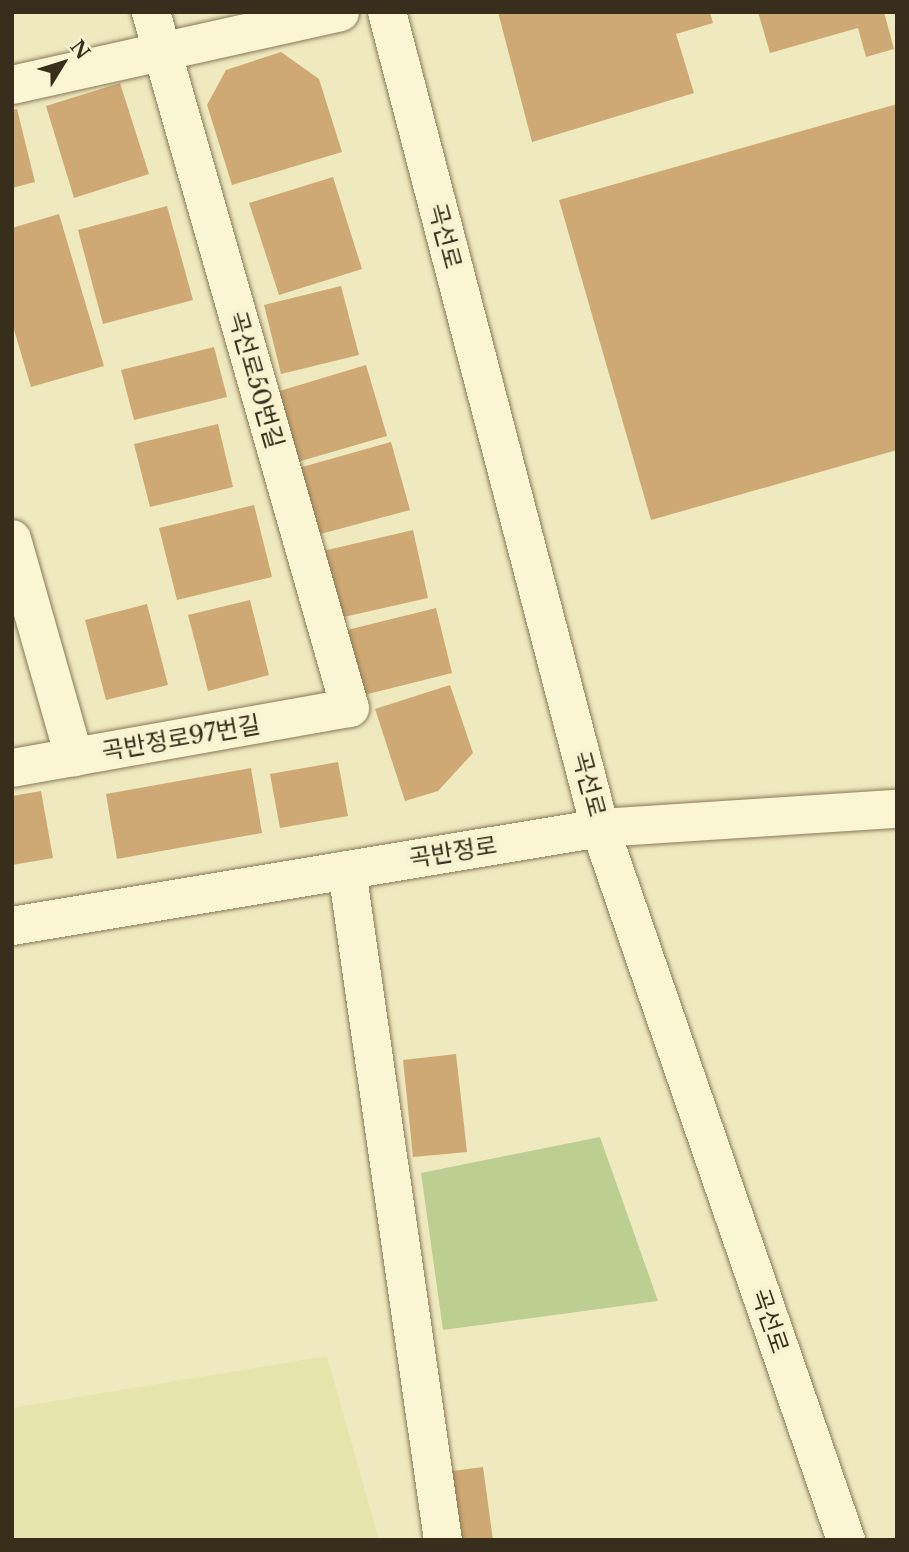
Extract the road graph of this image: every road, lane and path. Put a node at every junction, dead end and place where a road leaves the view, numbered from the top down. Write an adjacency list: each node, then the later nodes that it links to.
1 (151, 12): 4 (street, 곡선로50번길)
2 (340, 12): 4 (street)
3 (387, 12): 11 (street, 곡선로)
4 (162, 52): 5 (street); 7 (street, 곡선로50번길)
5 (12, 85)
6 (12, 539): 8 (street)
7 (350, 708): 8 (street, 곡반정로97번길)
8 (74, 757): 9 (street, 곡반정로97번길)
9 (12, 768)
10 (897, 809): 11 (street, 곡반정로)
11 (600, 828): 12 (street, 곡반정로); 15 (street, 곡선로)
12 (347, 870): 13 (street, 곡반정로); 14 (street)
13 (12, 926)
14 (443, 1540)
15 (846, 1540)

